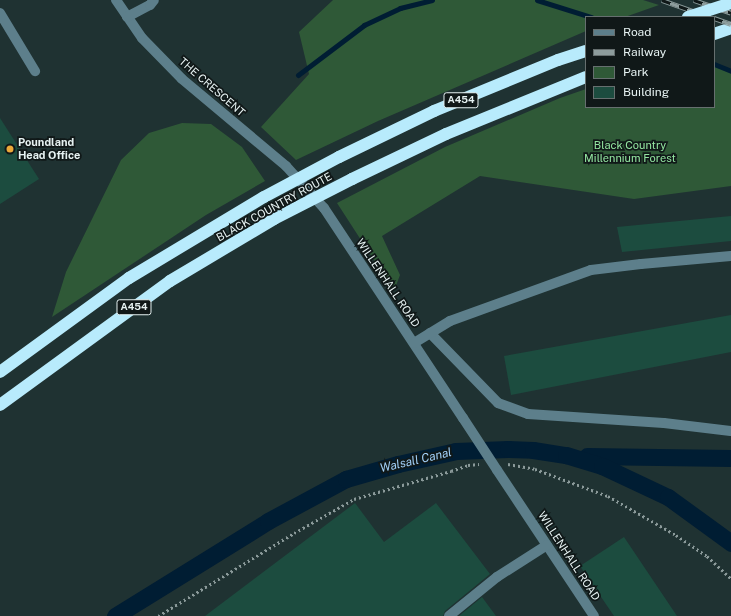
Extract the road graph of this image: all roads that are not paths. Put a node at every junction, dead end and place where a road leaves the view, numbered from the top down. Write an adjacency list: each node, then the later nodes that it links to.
1 (116, 0): 6 (street, THE CRESCENT)
2 (154, 0): 6 (street)
3 (731, 3): 5 (highway, bridge)
4 (0, 14): 10 (street)
5 (691, 16)
6 (127, 17): 12 (street, THE CRESCENT)
7 (731, 28): 8 (highway)
8 (715, 34)
9 (585, 51): 16 (highway, BLACK COUNTRY ROUTE / A454, bridge)
10 (35, 72)
11 (585, 77): 17 (highway, BLACK COUNTRY ROUTE / A454, bridge)
12 (286, 166): 15 (street, WILLENHALL ROAD)
13 (731, 256): 14 (street)
14 (430, 333): 15 (street); 18 (street)
15 (414, 343): 19 (street, WILLENHALL ROAD, bridge)
16 (0, 372)
17 (0, 405)
18 (731, 431)
19 (547, 545): 20 (street); 21 (street, WILLENHALL ROAD)
20 (449, 616)
21 (594, 616)

